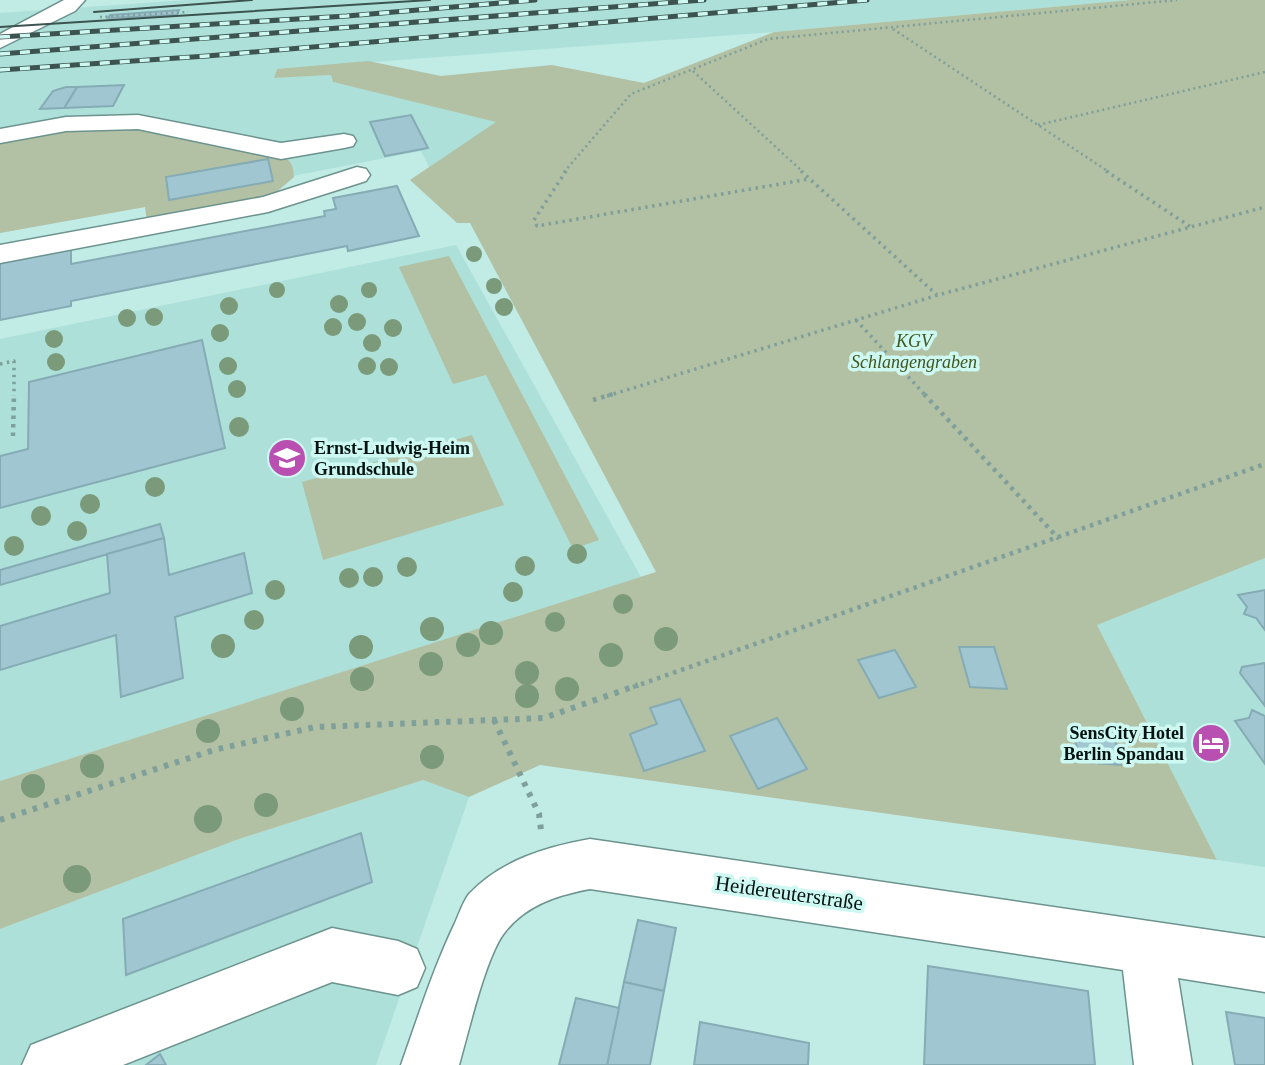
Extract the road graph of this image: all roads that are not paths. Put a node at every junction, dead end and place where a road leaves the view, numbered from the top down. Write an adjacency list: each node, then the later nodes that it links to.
1 (75, 0): 2 (street)
2 (0, 42)
3 (0, 136): 4 (street)
4 (344, 141)
5 (357, 175): 6 (street)
6 (0, 254)
7 (1146, 946): 8 (street, Heidereuterstraße); 11 (street, Heidereuterstraße); 12 (street)
8 (1265, 965)
9 (398, 968): 10 (street)
10 (51, 1065)
11 (430, 1065)
12 (1163, 1065)

